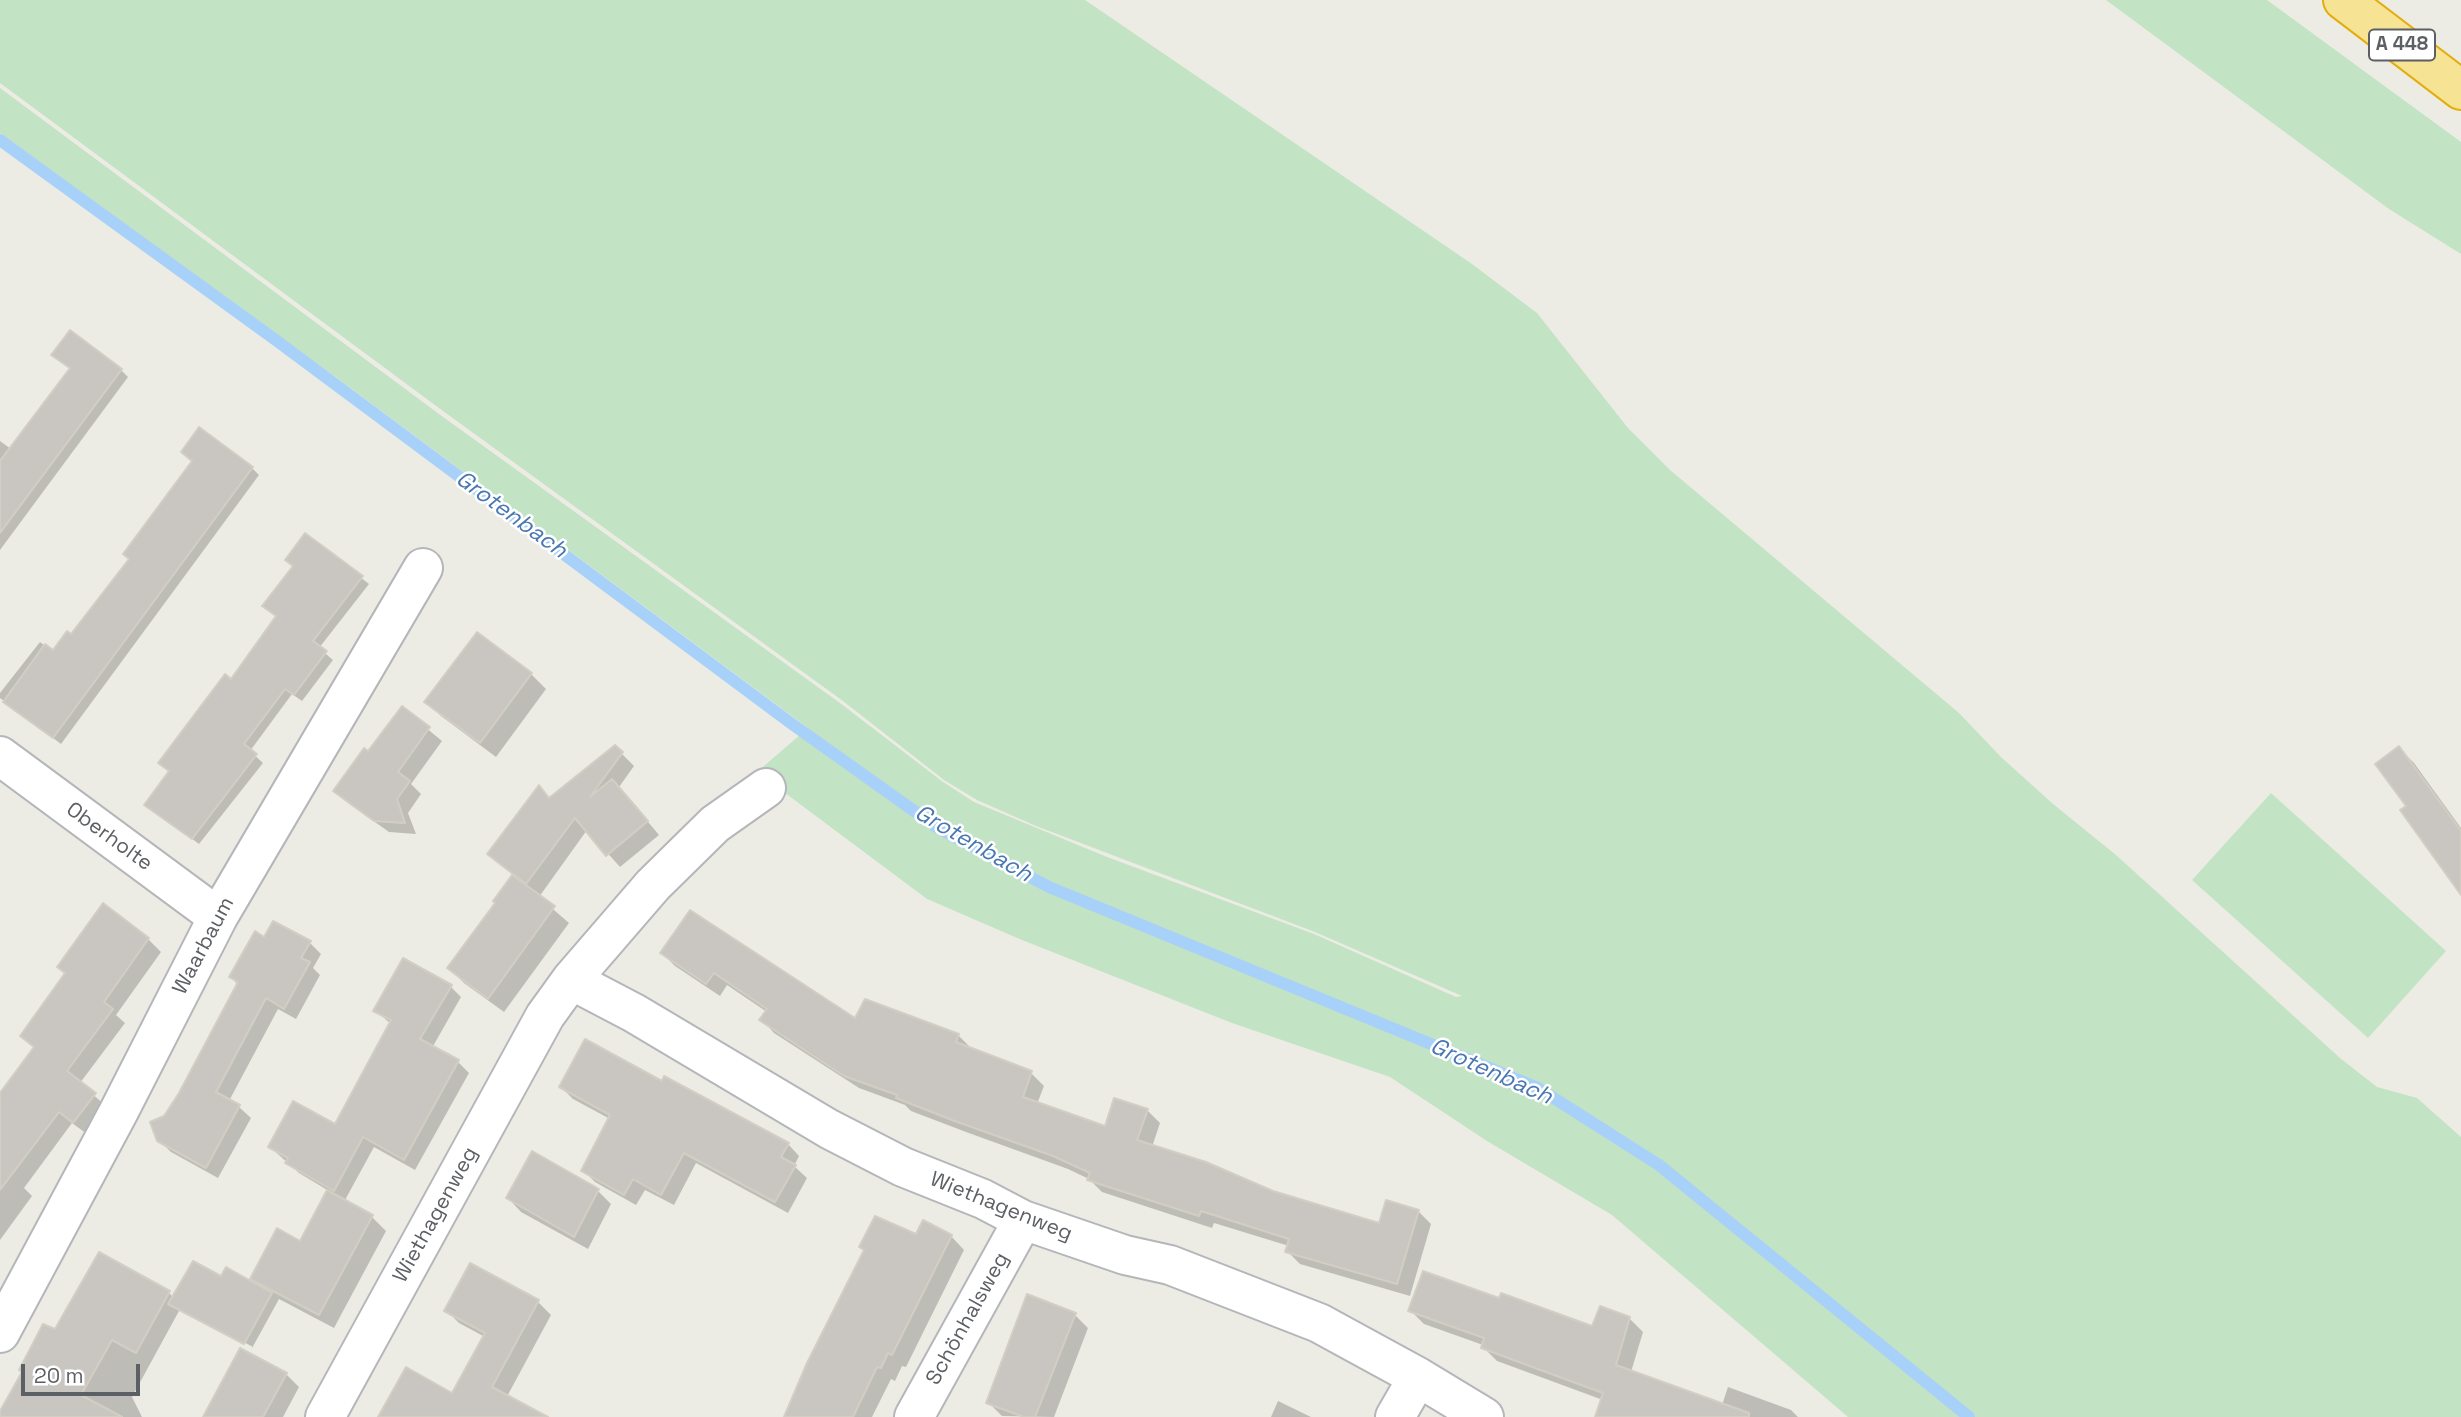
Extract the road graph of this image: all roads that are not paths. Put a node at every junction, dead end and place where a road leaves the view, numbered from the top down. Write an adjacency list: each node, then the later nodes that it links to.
1 (2343, 0): 2 (highway, A 448)
2 (2461, 90)
3 (424, 568): 6 (street, Waarbaum)
4 (0, 756): 6 (street, Oberholte)
5 (766, 788): 7 (street, Wiethagenweg)
6 (218, 917): 9 (street, Waarbaum)
7 (571, 980): 8 (street, Wiethagenweg); 11 (street, Wiethagenweg)
8 (1023, 1220): 10 (street, Wiethagenweg); 12 (street, Schönhalsweg)
9 (0, 1333)
10 (1418, 1377): 13 (street); 14 (street, Wiethagenweg)
11 (325, 1417)
12 (914, 1417)
13 (1395, 1417)
14 (1484, 1417)

